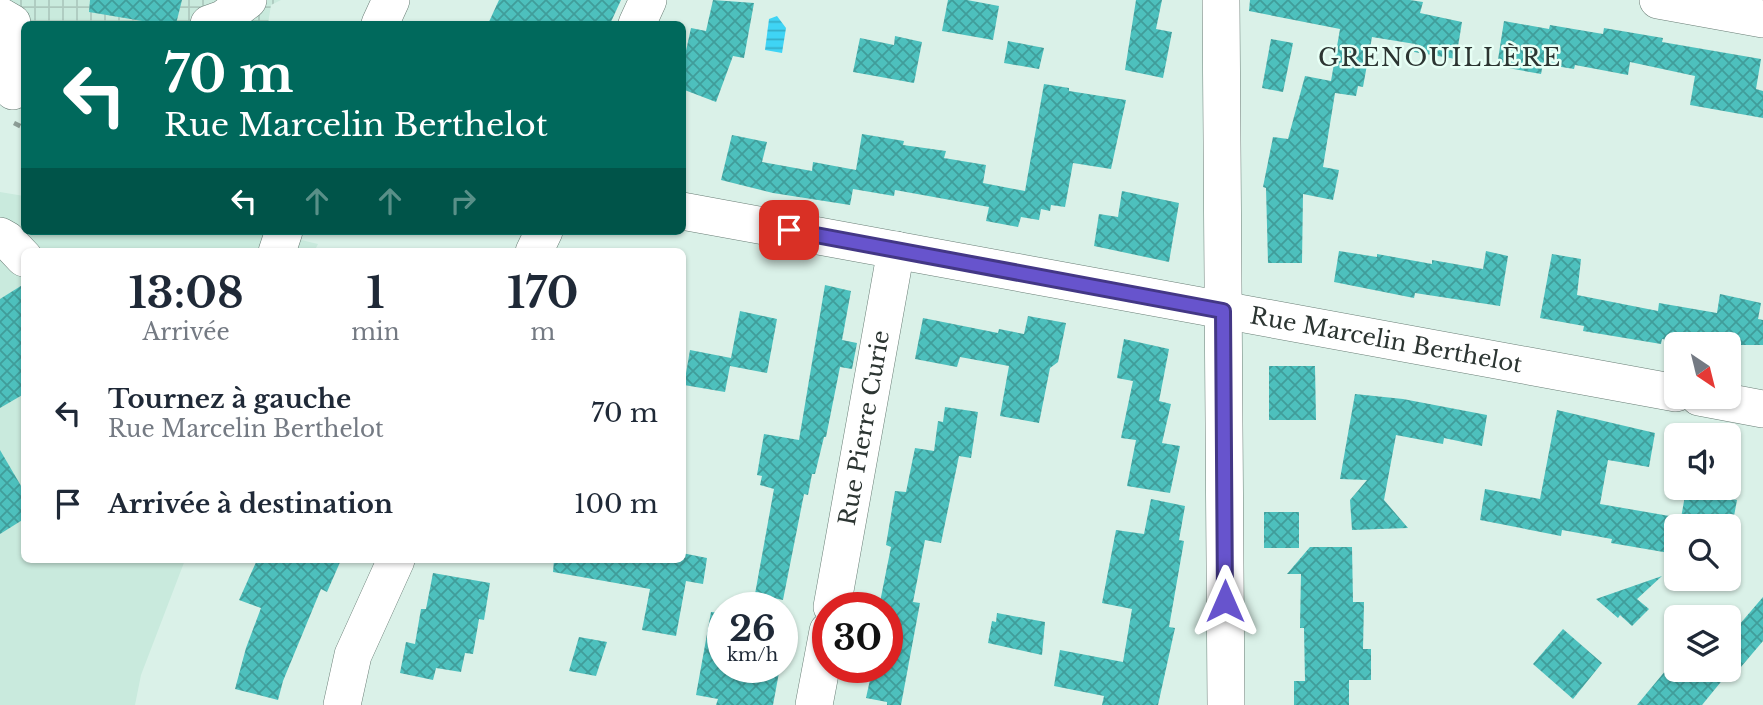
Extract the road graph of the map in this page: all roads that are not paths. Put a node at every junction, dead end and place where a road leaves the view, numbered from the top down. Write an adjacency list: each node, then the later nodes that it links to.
1 (248, 0): 8 (street)
2 (391, 0): 9 (street)
3 (648, 0): 10 (street)
4 (1221, 0): 14 (street)
5 (1658, 0): 7 (street)
6 (0, 16): 11 (street)
7 (1763, 19)
8 (217, 21)
9 (381, 21)
10 (638, 21)
11 (12, 92)
12 (686, 212): 13 (street, Rue Marcelin Berthelot)
13 (896, 250): 14 (street, Rue Marcelin Berthelot); 19 (street, Rue Pierre Curie)
14 (1223, 311): 15 (street, Rue Marcelin Berthelot); 23 (street)
15 (1664, 391)
16 (1741, 405): 17 (street)
17 (1763, 409)
18 (395, 563): 21 (street)
19 (835, 592)
20 (818, 683): 22 (street)
21 (341, 705)
22 (814, 705)
23 (1226, 705)

